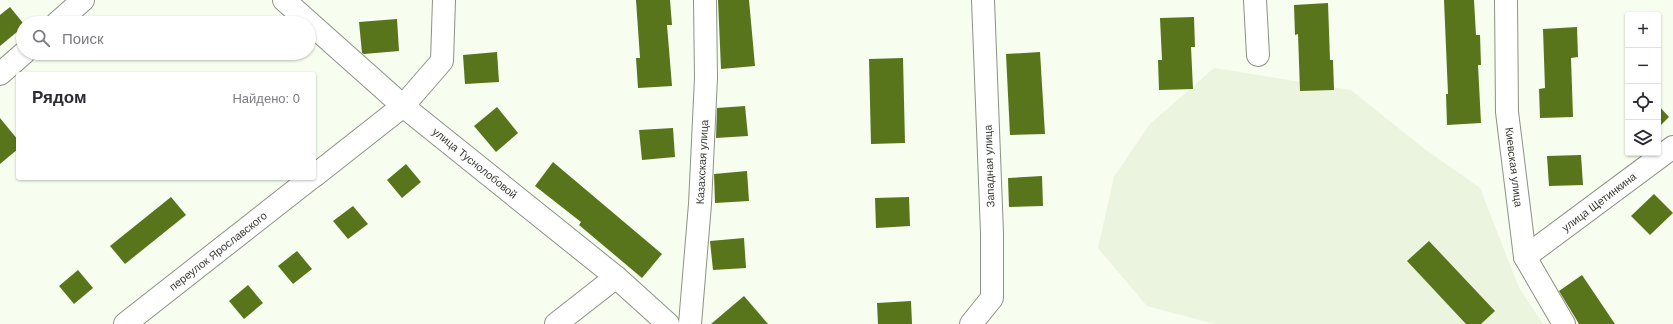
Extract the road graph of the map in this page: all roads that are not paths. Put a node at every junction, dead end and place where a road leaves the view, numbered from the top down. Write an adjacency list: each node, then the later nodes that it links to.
1 (83, 0): 8 (street)
2 (284, 0): 9 (street, улица Туснолобовой)
3 (444, 0): 14 (street)
4 (705, 0): 23 (street, Казахская улица)
5 (983, 0): 24 (street, Западная улица)
6 (1256, 0): 11 (street)
7 (1506, 0): 18 (street, Киевская улица)
8 (65, 16)
9 (302, 16)
10 (316, 29): 14 (street, улица Туснолобовой)
11 (1258, 55)
12 (16, 60): 13 (street)
13 (0, 74)
14 (403, 106): 16 (street); 19 (street, улица Туснолобовой)
15 (1673, 147): 18 (street, улица Щетинкина)
16 (316, 174)
17 (308, 180): 20 (street, переулок Ярославского)
18 (1525, 257): 25 (street, Киевская улица)
19 (616, 277): 21 (street); 22 (street, улица Туснолобовой)
20 (125, 324)
21 (556, 324)
22 (668, 324)
23 (690, 324)
24 (970, 324)
25 (1564, 324)

